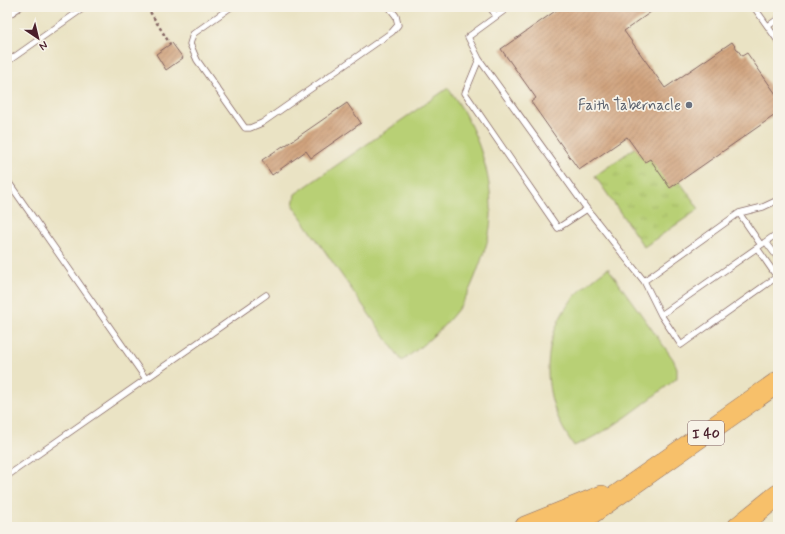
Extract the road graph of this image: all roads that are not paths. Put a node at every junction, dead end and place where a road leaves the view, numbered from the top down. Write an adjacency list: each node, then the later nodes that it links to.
1 (20, 7): 8 (lane)
2 (85, 7): 14 (lane)
3 (232, 7): 4 (lane)
4 (389, 7)
5 (490, 7): 9 (lane)
6 (509, 7): 9 (lane)
7 (754, 7): 11 (lane)
8 (7, 16)
9 (496, 16): 13 (lane)
10 (778, 19): 11 (lane)
11 (768, 26): 12 (lane)
12 (778, 41)
13 (479, 59): 17 (lane); 17 (lane)
14 (7, 62)
15 (7, 180): 26 (lane)
16 (778, 200): 18 (lane)
17 (587, 209): 23 (lane)
18 (739, 213): 20 (lane); 23 (lane)
19 (778, 233): 20 (lane)
20 (762, 245): 21 (lane); 22 (lane); 25 (lane)
21 (778, 258)
22 (778, 277): 25 (lane)
23 (644, 281): 25 (lane)
24 (266, 295): 26 (lane)
25 (661, 315)
26 (146, 379): 28 (lane)
27 (778, 382): 29 (highway, I 40)
28 (7, 476)
29 (634, 483): 31 (highway); 32 (highway, I 40)
30 (778, 495): 33 (highway)
31 (525, 527)
32 (572, 527)
33 (738, 527)

